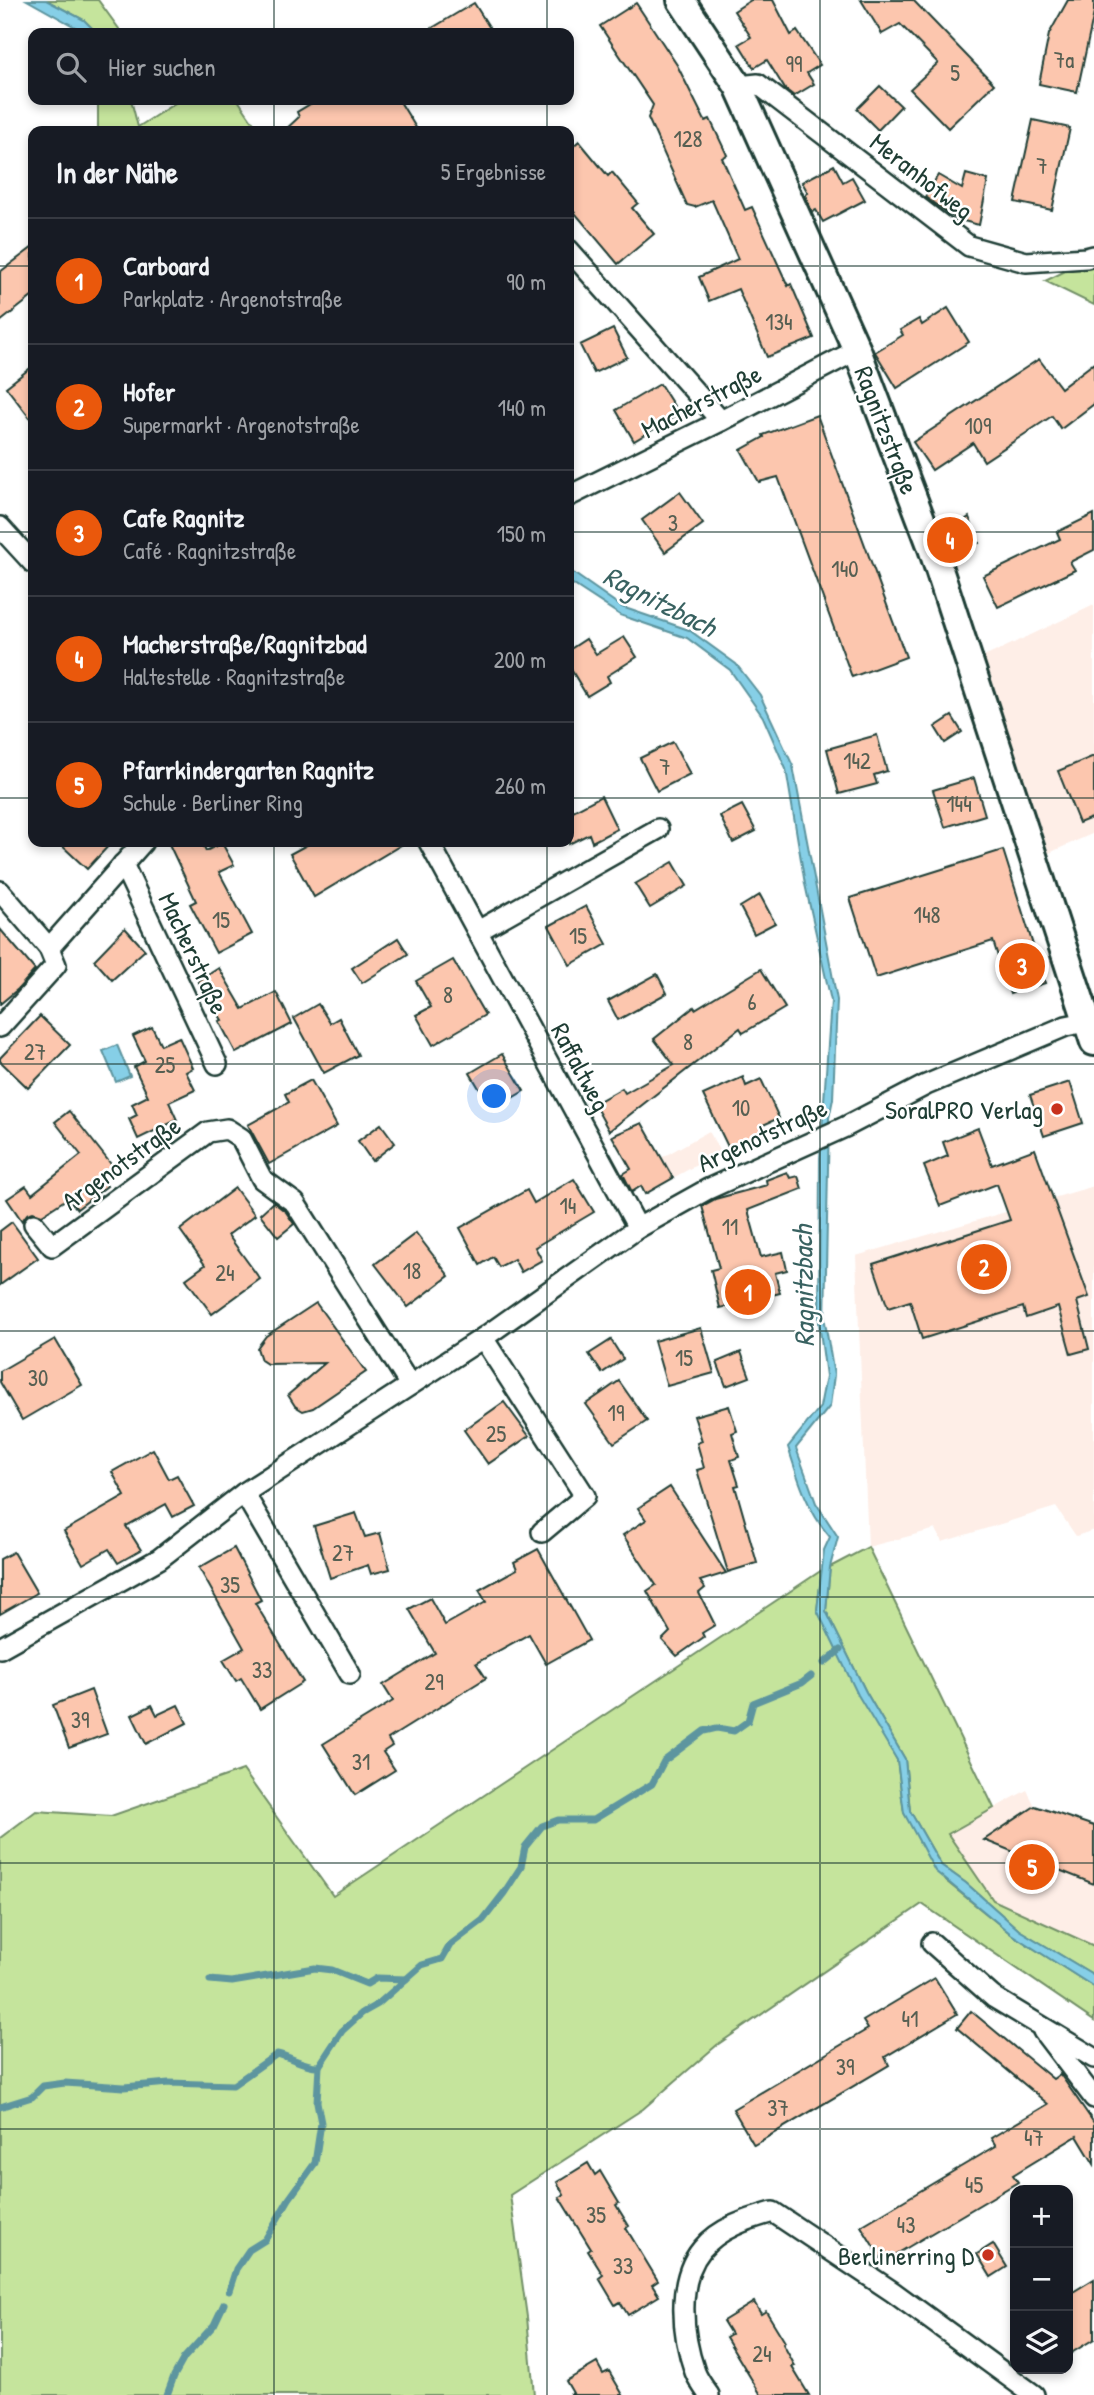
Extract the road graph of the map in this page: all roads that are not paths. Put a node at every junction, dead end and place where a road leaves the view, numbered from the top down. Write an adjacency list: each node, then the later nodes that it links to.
1 (681, 0): 2 (main road, Ragnitzstraße)
2 (738, 86): 4 (street, Meranhofweg); 5 (main road, Ragnitzstraße)
3 (574, 256): 6 (street)
4 (1094, 256)
5 (857, 350): 6 (street, Macherstraße); 18 (main road, Ragnitzstraße)
6 (721, 421): 7 (street, Macherstraße)
7 (574, 494)
8 (0, 527): 9 (street)
9 (28, 558)
10 (657, 830): 15 (street)
11 (138, 847): 13 (street)
12 (432, 847): 15 (street, Raffaltweg)
13 (123, 864): 16 (street); 19 (street, Macherstraße)
14 (0, 891): 16 (street)
15 (478, 931): 21 (street, Raffaltweg)
16 (49, 947): 17 (street)
17 (0, 1027)
18 (1090, 1032): 21 (street, Argenotstraße)
19 (217, 1064)
20 (34, 1224): 23 (street, Argenotstraße)
21 (638, 1227): 22 (street, Argenotstraße)
22 (483, 1338): 23 (street, Argenotstraße); 25 (street)
23 (410, 1385): 24 (street, Argenotstraße)
24 (244, 1493): 26 (street, Argenotstraße); 27 (street)
25 (542, 1532)
26 (0, 1648)
27 (350, 1674)
28 (932, 1943): 29 (street)
29 (1036, 2021): 30 (street); 31 (street)
30 (1094, 2058)
31 (1094, 2098)
32 (709, 2395): 33 (street)
33 (1034, 2395)

